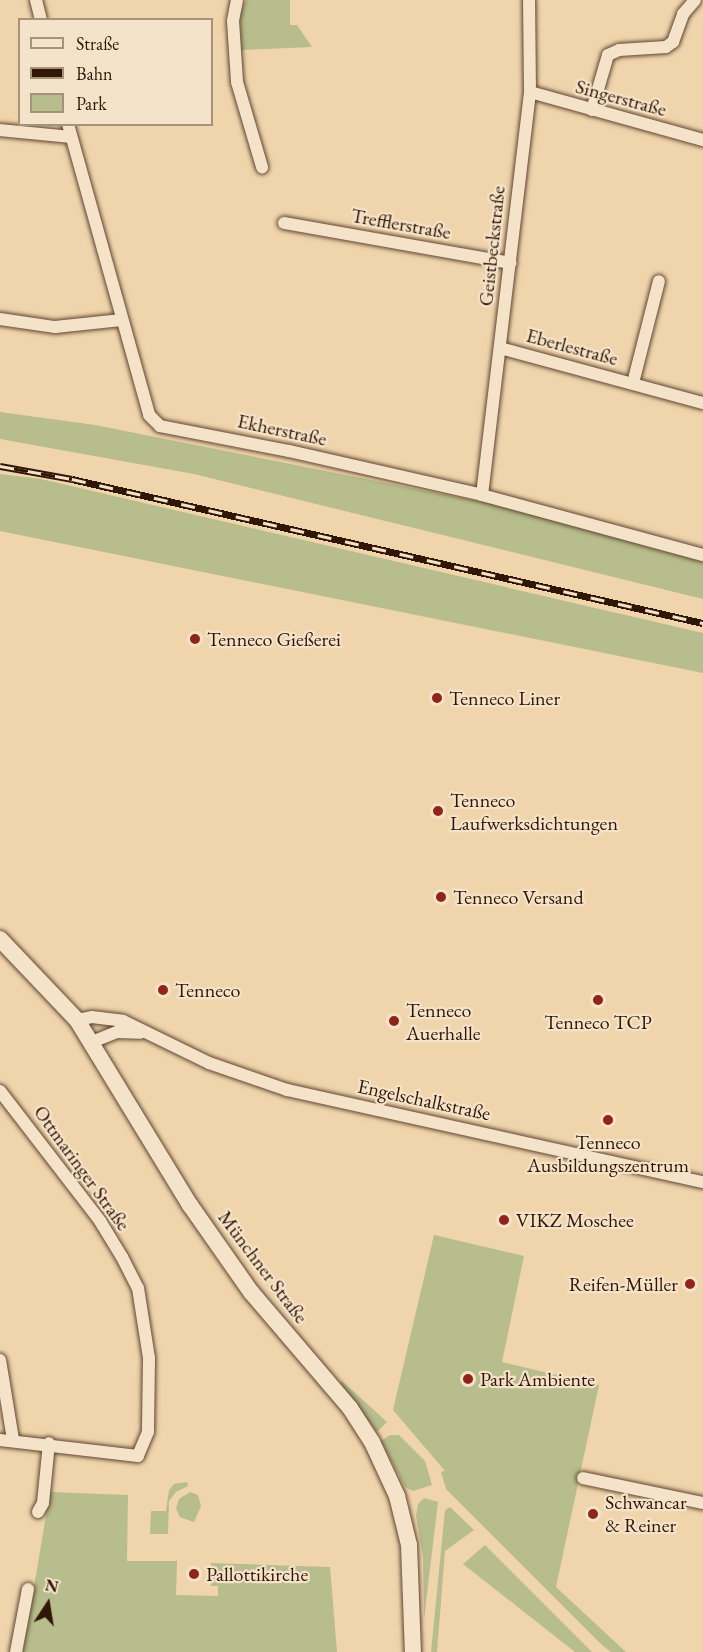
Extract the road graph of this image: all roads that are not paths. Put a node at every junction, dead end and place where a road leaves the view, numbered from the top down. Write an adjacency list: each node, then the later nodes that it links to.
1 (36, 0): 5 (street)
2 (237, 0): 11 (street)
3 (529, 0): 6 (street, Geistbeckstraße)
4 (695, 0): 7 (street)
5 (40, 18)
6 (530, 92): 7 (street, Singerstraße); 13 (street, Geistbeckstraße)
7 (592, 110): 10 (street, Singerstraße)
8 (0, 130): 9 (street)
9 (70, 130): 16 (street, Ekherstraße)
10 (703, 141)
11 (262, 167)
12 (284, 223): 13 (street, Trefflerstraße)
13 (511, 263): 17 (street, Geistbeckstraße)
14 (659, 281): 18 (street, Eberlestraße)
15 (0, 319): 16 (street)
16 (122, 320): 20 (street, Ekherstraße)
17 (500, 348): 18 (street, Eberlestraße); 20 (street, Geistbeckstraße)
18 (633, 383): 19 (street, Eberlestraße)
19 (703, 403)
20 (482, 495): 21 (street, Ekherstraße)
21 (703, 555)
22 (0, 939): 23 (main road, Münchner Straße)
23 (76, 1020): 24 (street, Engelschalkstraße); 25 (main road, Münchner Straße)
24 (143, 1033): 25 (street, Engelschalkstraße); 27 (street, Engelschalkstraße)
25 (92, 1042): 37 (main road, Münchner Straße)
26 (2, 1099): 31 (street, Ottmaringer Straße)
27 (703, 1182)
28 (0, 1360): 29 (street)
29 (13, 1439): 30 (street); 31 (street)
30 (0, 1440)
31 (49, 1443): 34 (street)
32 (583, 1478): 33 (street)
33 (703, 1503)
34 (38, 1512)
35 (28, 1588): 36 (street)
36 (16, 1652)
37 (413, 1652)

